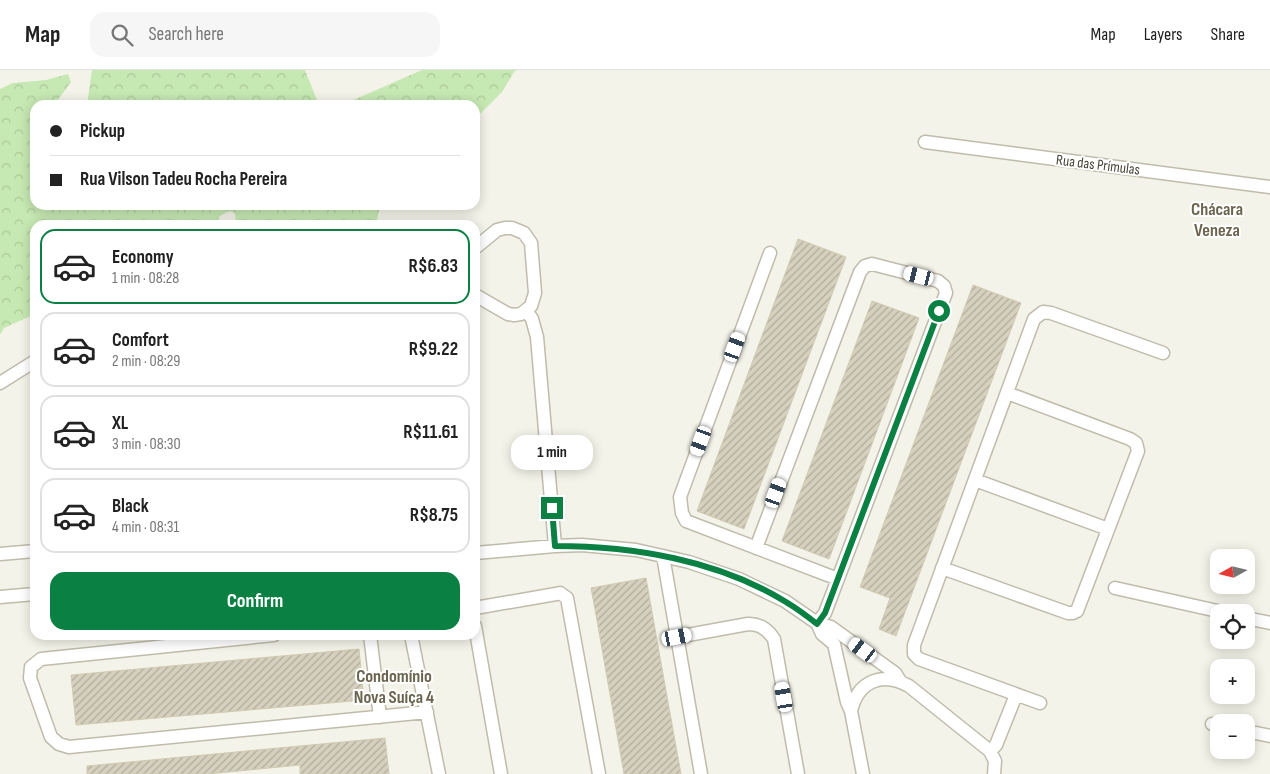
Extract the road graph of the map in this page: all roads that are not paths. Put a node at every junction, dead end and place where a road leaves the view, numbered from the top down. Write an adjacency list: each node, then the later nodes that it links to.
1 (925, 142): 2 (street, Rua das Prímulas)
2 (1270, 187)
3 (480, 244): 6 (street)
4 (770, 253): 14 (street)
5 (480, 298): 6 (street)
6 (526, 310): 13 (street)
7 (1163, 353): 10 (street)
8 (30, 363): 9 (street)
9 (0, 383)
10 (1007, 392): 11 (street); 12 (street)
11 (975, 480): 12 (street); 19 (street)
12 (1108, 529): 19 (street)
13 (555, 546): 16 (street); 18 (street)
14 (756, 548): 20 (street); 20 (street)
15 (30, 551): 17 (street)
16 (480, 553)
17 (0, 554)
18 (663, 556): 28 (street); 30 (street)
19 (942, 568): 36 (street)
20 (838, 580): 28 (street)
21 (1115, 588): 26 (street)
22 (0, 592): 24 (street)
23 (30, 594): 24 (street)
24 (0, 597)
25 (480, 607): 46 (street)
26 (1210, 609)
27 (1255, 620): 29 (street)
28 (817, 624): 35 (street); 38 (street)
29 (1270, 624)
30 (677, 637): 47 (street); 48 (street)
31 (225, 640): 40 (street)
32 (371, 640): 40 (street)
33 (412, 640): 39 (street)
34 (477, 640): 45 (street)
35 (900, 681): 38 (street); 43 (street)
36 (1016, 695): 37 (street); 43 (street)
37 (1040, 703)
38 (851, 711): 49 (street)
39 (427, 712): 40 (street); 44 (street)
40 (380, 717)
41 (1255, 733): 42 (street)
42 (1270, 736)
43 (990, 750): 50 (street)
44 (439, 774)
45 (501, 774)
46 (599, 774)
47 (701, 774)
48 (798, 774)
49 (863, 774)
50 (994, 774)

